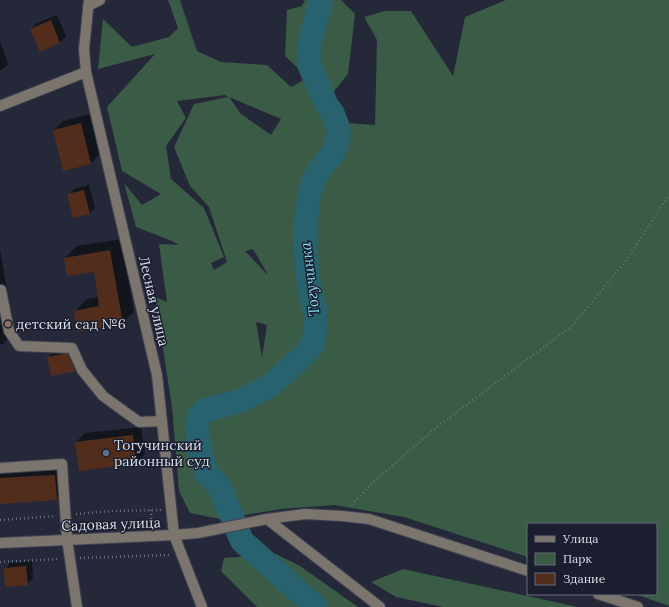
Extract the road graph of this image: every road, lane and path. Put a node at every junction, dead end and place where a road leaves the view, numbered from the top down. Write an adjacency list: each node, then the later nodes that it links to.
1 (100, 0): 2 (street)
2 (88, 3): 3 (street, Лесная улица)
3 (86, 72): 4 (street); 7 (street, Лесная улица)
4 (0, 106)
5 (669, 195): 11 (path)
6 (1, 290): 7 (street)
7 (162, 421): 9 (street, Лесная улица)
8 (0, 468): 10 (street)
9 (172, 509): 10 (path); 14 (street, Лесная улица)
10 (66, 515): 13 (path); 15 (street)
11 (342, 516): 12 (street, Садовая улица); 20 (street, Садовая улица)
12 (267, 519): 14 (street, Садовая улица); 24 (street)
13 (0, 520)
14 (174, 535): 15 (street, Садовая улица); 17 (street, Лесная улица)
15 (68, 540): 16 (street, Садовая улица); 18 (street)
16 (0, 543)
17 (182, 554): 18 (path); 23 (street, Лесная улица)
18 (70, 558): 19 (path); 22 (street)
19 (0, 562)
20 (527, 571)
21 (601, 595): 25 (street)
22 (77, 607)
23 (202, 607)
24 (380, 607)
25 (638, 607)

